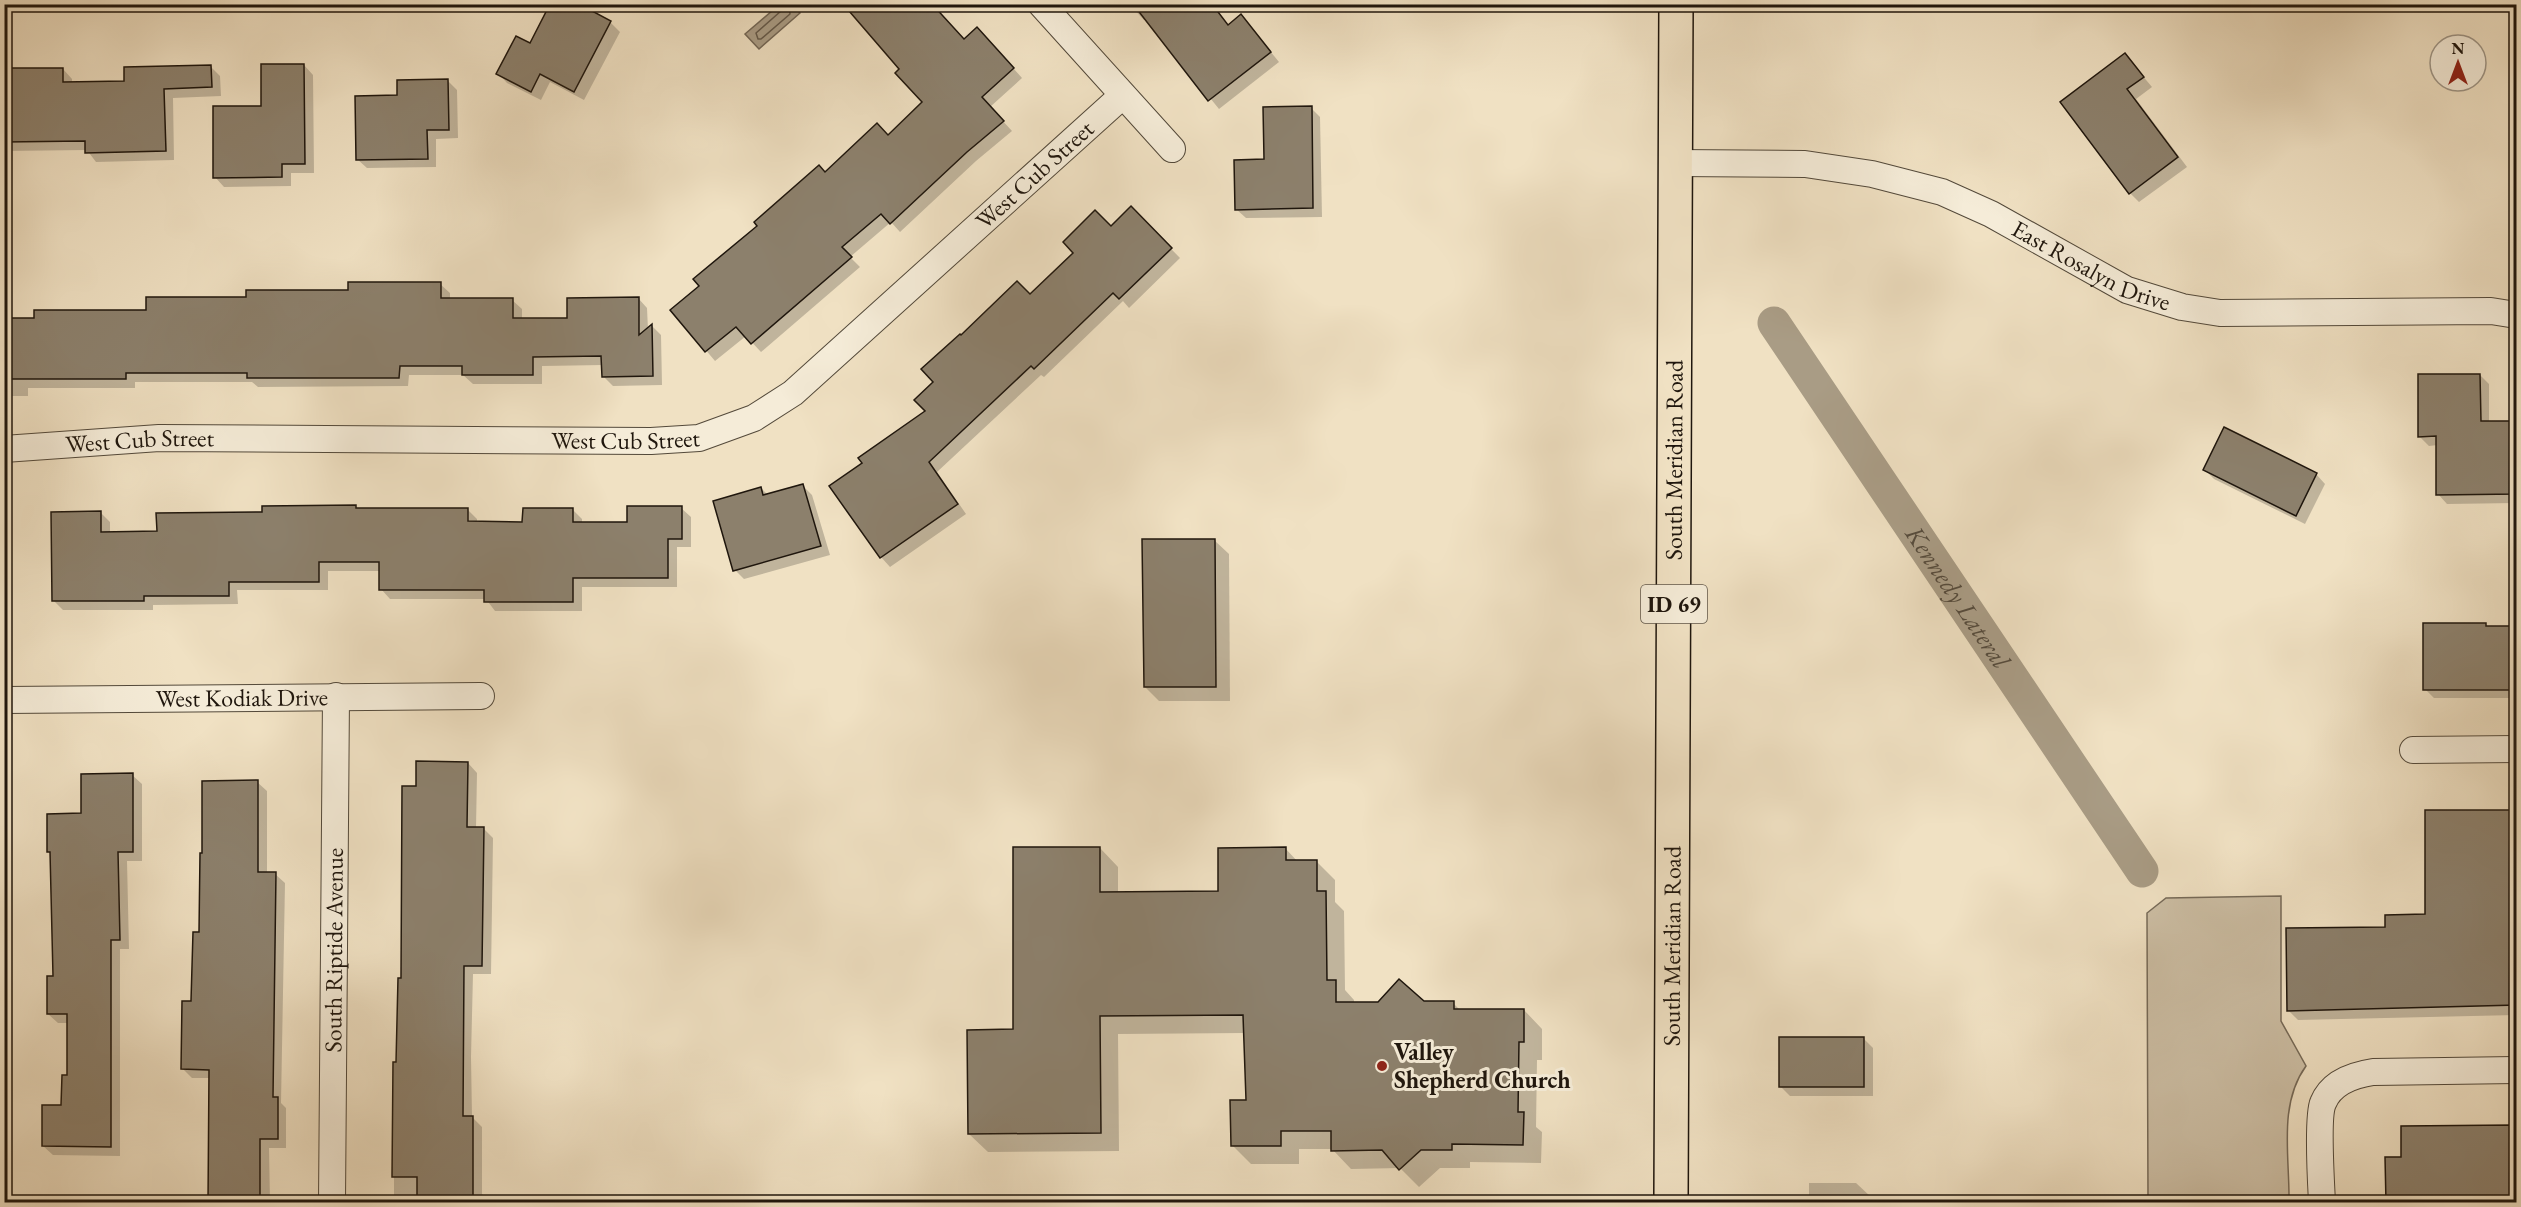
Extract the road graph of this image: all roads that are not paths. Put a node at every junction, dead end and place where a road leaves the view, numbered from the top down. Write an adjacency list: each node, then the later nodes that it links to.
1 (1041, 4): 3 (street)
2 (1677, 4): 5 (main road, South Meridian Road / ID 69)
3 (1122, 96): 4 (street); 7 (street, West Cub Street)
4 (1172, 149)
5 (1676, 163): 6 (street, East Rosalyn Drive); 15 (main road, South Meridian Road / ID 69)
6 (2517, 315)
7 (4, 449)
8 (336, 696): 9 (street, West Kodiak Drive); 10 (street, West Kodiak Drive); 14 (street, South Riptide Avenue)
9 (481, 696)
10 (4, 700)
11 (2517, 749): 12 (street)
12 (2413, 750)
13 (2517, 1070): 16 (street)
14 (333, 1203)
15 (1671, 1203)
16 (2322, 1203)

